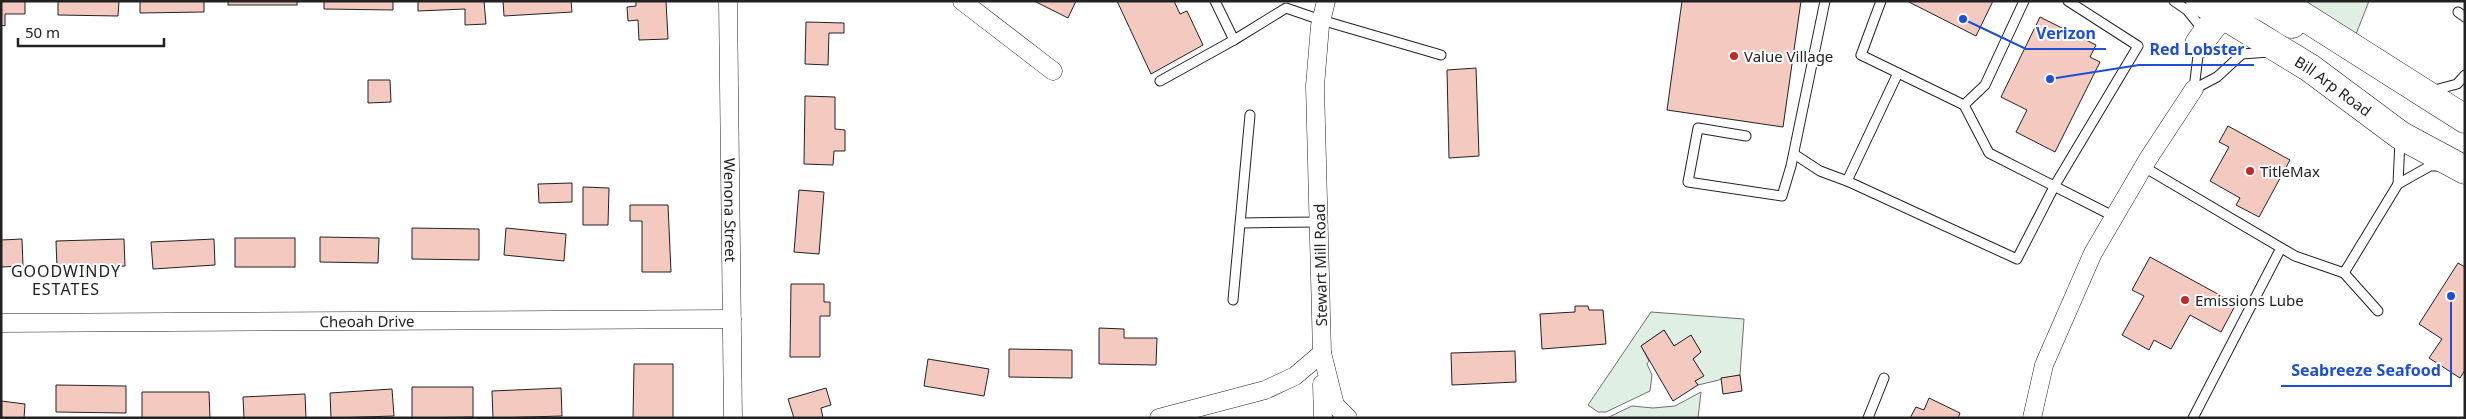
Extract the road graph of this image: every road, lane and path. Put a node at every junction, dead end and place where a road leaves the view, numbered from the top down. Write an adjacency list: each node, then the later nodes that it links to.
1 (728, 1): 43 (street, Wenona Street)
2 (962, 1): 19 (street)
3 (1215, 1): 15 (lane)
4 (1326, 1): 13 (street, Stewart Mill Road)
5 (1825, 1): 30 (lane)
6 (1881, 1): 20 (lane)
7 (2024, 1): 25 (lane)
8 (2068, 1): 35 (lane)
9 (2174, 1): 16 (lane)
10 (2278, 1): 14 (main road)
11 (1285, 5): 13 (lane); 15 (lane)
12 (2211, 8): 14 (main road); 16 (main road); 17 (main road, Bill Arp Road)
13 (1321, 20): 18 (lane); 37 (street, Stewart Mill Road)
14 (2327, 32): 24 (main road)
15 (1234, 40): 22 (lane)
16 (2200, 44): 23 (lane)
17 (2282, 51): 23 (lane); 28 (main road, Bill Arp Road)
18 (1441, 55)
19 (1053, 71)
20 (1898, 73): 25 (lane); 33 (lane)
21 (2465, 75): 24 (lane)
22 (1160, 81)
23 (2194, 90): 31 (street)
24 (2423, 93): 27 (main road)
25 (1964, 105): 35 (lane)
26 (1250, 115): 38 (lane)
27 (2465, 119)
28 (2400, 135): 32 (main road, Bill Arp Road); 34 (lane)
29 (1746, 136): 30 (lane)
30 (1794, 154): 33 (lane)
31 (2144, 167): 36 (street); 39 (lane)
32 (2460, 168): 34 (lane)
33 (1847, 181): 35 (lane)
34 (2398, 184): 40 (lane)
35 (2055, 185): 36 (lane)
36 (2115, 217): 52 (street)
37 (1318, 222): 38 (lane); 45 (street, Stewart Mill Road)
38 (1241, 224): 41 (lane)
39 (2281, 248): 40 (lane); 53 (lane)
40 (2344, 272): 42 (lane)
41 (1234, 300)
42 (2378, 311)
43 (732, 319): 44 (street, Cheoah Drive); 48 (street, Wenona Street)
44 (1, 323)
45 (1322, 353): 47 (street); 49 (street); 50 (street)
46 (1884, 378): 51 (lane)
47 (1166, 417)
48 (733, 418)
49 (1322, 418)
50 (1348, 418)
51 (1868, 418)
52 (2032, 418)
53 (2193, 418)

